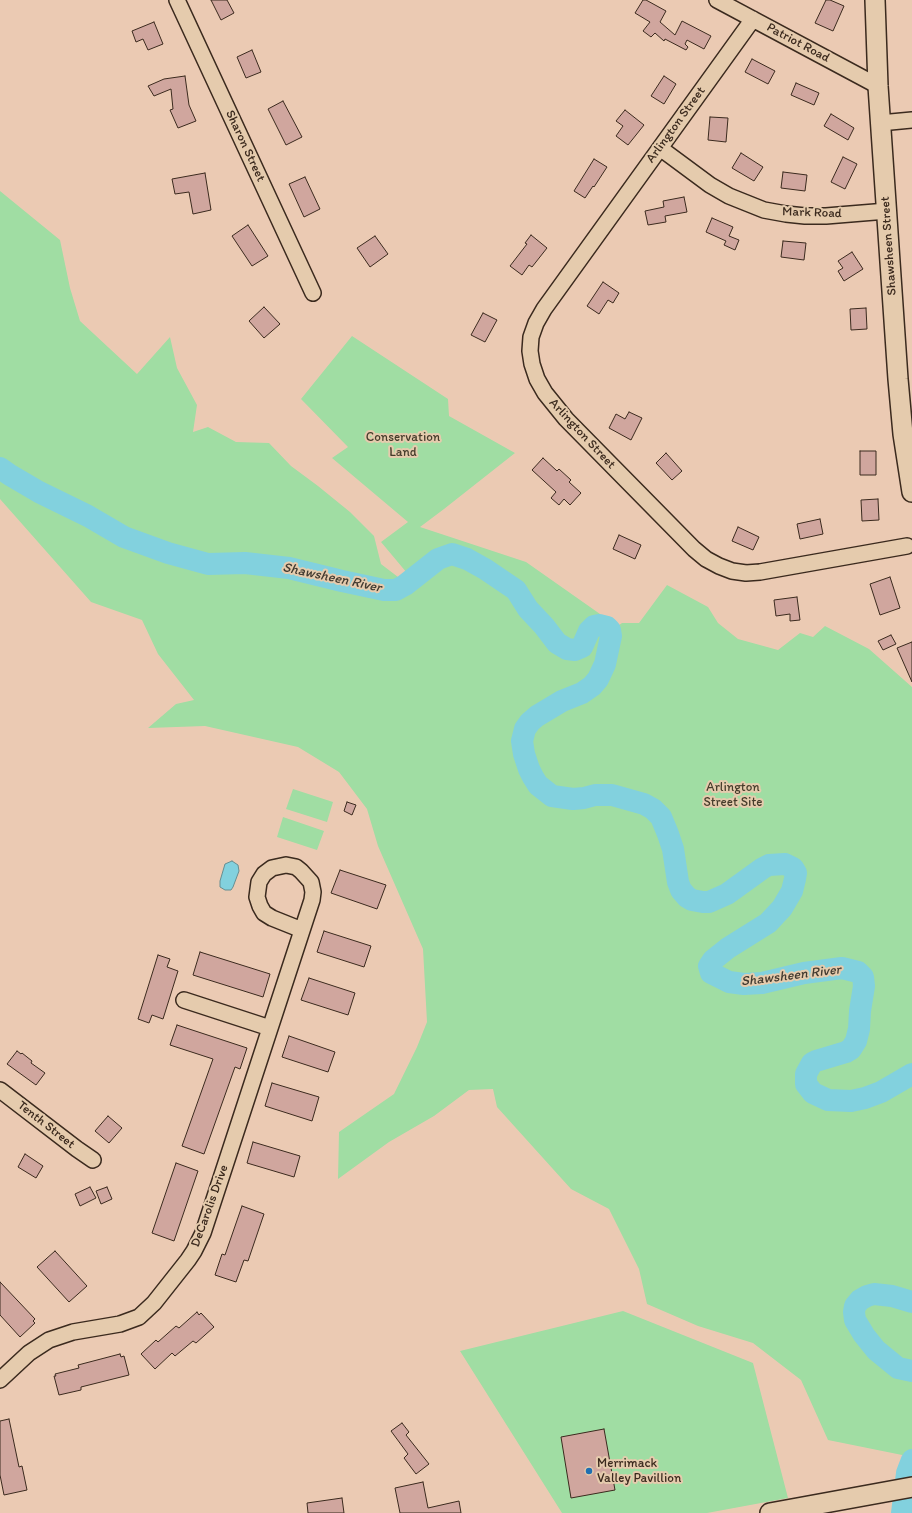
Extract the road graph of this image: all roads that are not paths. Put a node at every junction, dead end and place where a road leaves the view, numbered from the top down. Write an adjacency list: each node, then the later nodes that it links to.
1 (178, 0): 10 (street, Sharon Street)
2 (717, 0): 4 (street, Patriot Road)
3 (875, 0): 5 (main road, Shawsheen Street)
4 (752, 19): 5 (street, Patriot Road); 8 (street, Arlington Street)
5 (878, 86): 7 (main road, Shawsheen Street)
6 (912, 120): 7 (street)
7 (880, 123): 9 (main road, Shawsheen Street)
8 (660, 148): 9 (street, Mark Road); 12 (street, Arlington Street)
9 (887, 211): 11 (main road, Shawsheen Street)
10 (313, 292)
11 (911, 483)
12 (907, 546)
13 (302, 930): 13 (street, DeCarolis Drive); 15 (street, DeCarolis Drive)
14 (184, 1000): 15 (street)
15 (270, 1028): 18 (street, DeCarolis Drive)
16 (0, 1090): 17 (street, Tenth Street)
17 (93, 1160)
18 (0, 1380)
19 (912, 1487): 20 (main road)
20 (770, 1513)

